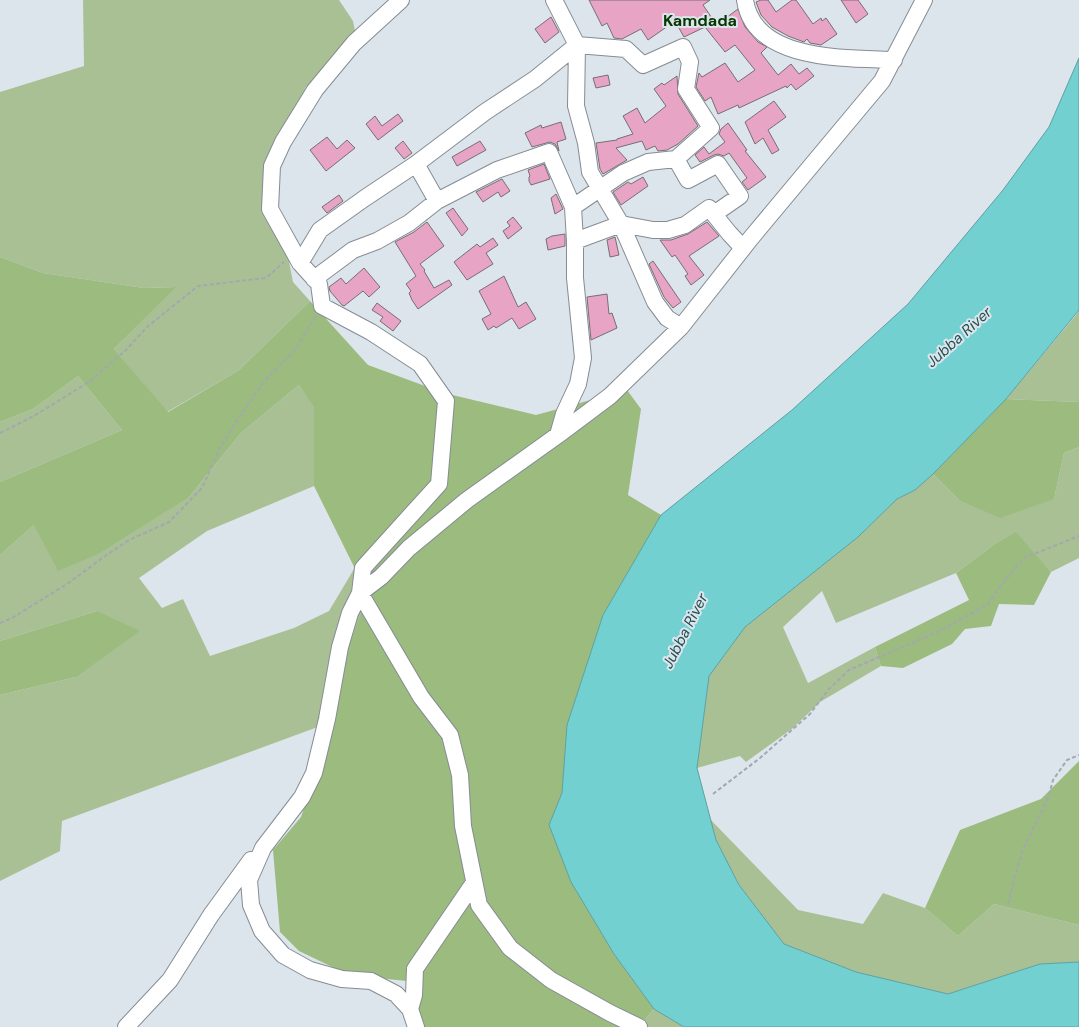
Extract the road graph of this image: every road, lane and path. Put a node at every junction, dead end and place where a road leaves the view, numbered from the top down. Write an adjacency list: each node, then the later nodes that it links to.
1 (401, 0): 16 (street)
2 (554, 0): 5 (street)
3 (745, 0): 6 (street)
4 (924, 0): 6 (street)
5 (577, 45): 7 (street); 8 (street); 9 (street)
6 (894, 60): 15 (street)
7 (676, 159): 9 (street); 12 (street)
8 (416, 164): 10 (street); 16 (street)
9 (600, 189): 11 (street); 13 (street)
10 (437, 201): 11 (street); 17 (street)
11 (573, 207): 14 (street)
12 (714, 214): 13 (street); 15 (street)
13 (621, 224): 14 (street); 19 (street)
14 (575, 241): 21 (street)
15 (743, 248): 19 (street)
16 (300, 263): 17 (street); 20 (path)
17 (314, 279): 18 (street)
18 (322, 306): 23 (street); 24 (path)
19 (681, 327): 21 (street)
20 (0, 433)
21 (558, 435): 23 (street)
22 (1079, 536): 26 (path)
23 (360, 593): 27 (street); 28 (street)
24 (0, 623)
25 (1079, 755): 29 (path)
26 (713, 794)
27 (263, 848): 30 (street); 31 (street)
28 (473, 884): 30 (street); 33 (street)
29 (1008, 904)
30 (410, 1008): 32 (street)
31 (126, 1027)
32 (416, 1027)
33 (639, 1027)

